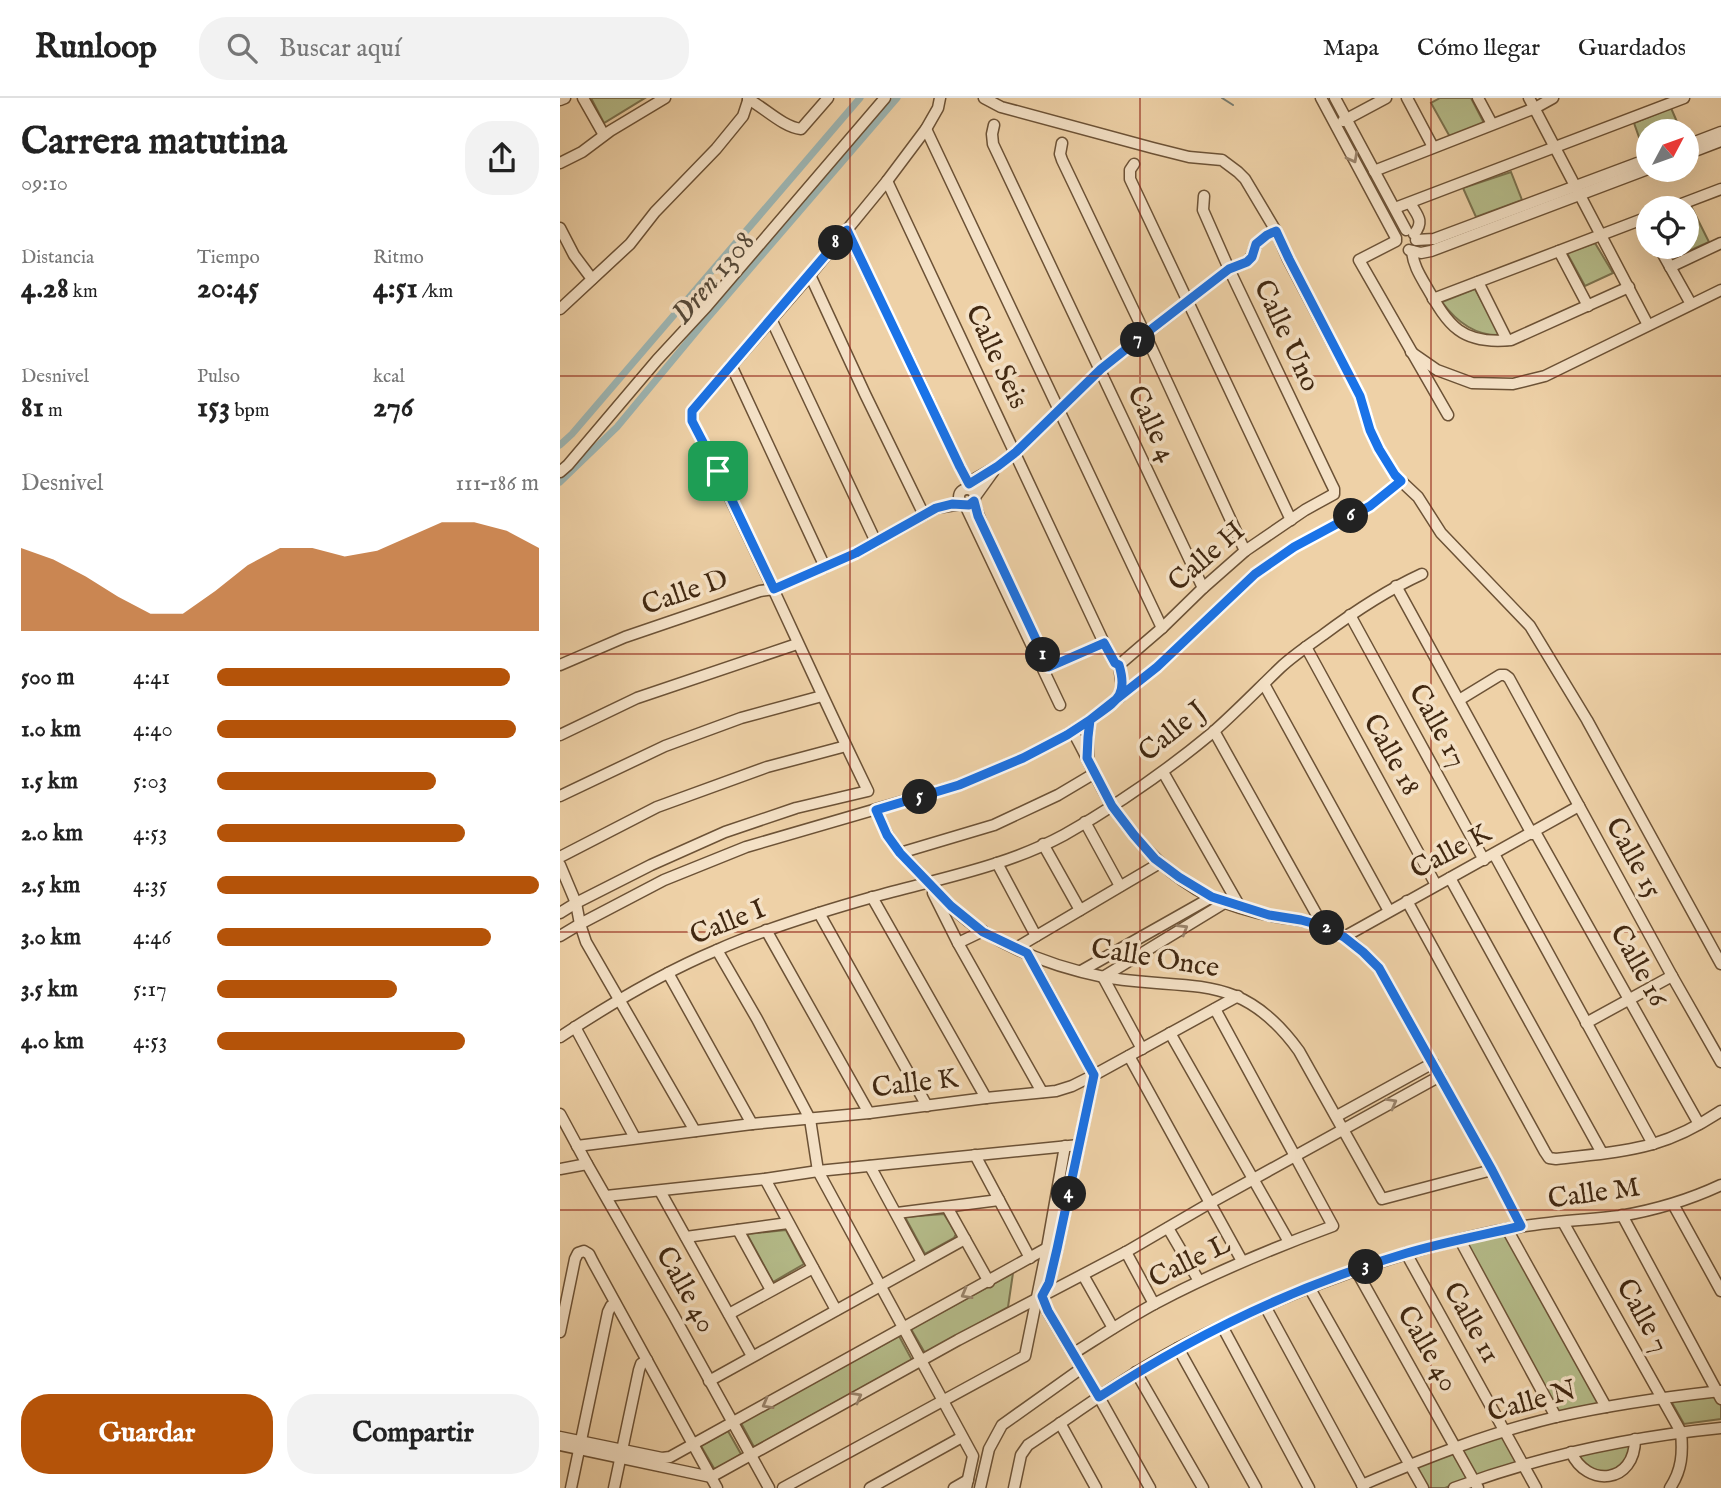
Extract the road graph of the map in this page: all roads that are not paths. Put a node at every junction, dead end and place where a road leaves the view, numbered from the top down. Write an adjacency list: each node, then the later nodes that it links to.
1 (583, 98): 22 (street)
2 (665, 98): 22 (street)
3 (749, 98): 4 (street); 54 (street)
4 (828, 98)
5 (885, 98): 74 (street)
6 (940, 98): 20 (street)
7 (984, 98): 44 (street)
8 (1321, 98): 19 (street)
9 (1335, 98): 16 (street)
10 (1386, 98): 16 (street)
11 (1407, 98): 26 (street)
12 (1478, 98): 17 (street)
13 (1553, 98): 15 (street)
14 (1684, 98): 27 (street)
15 (1532, 103): 17 (street); 27 (street)
16 (1347, 120): 19 (street); 32 (street)
17 (1492, 124): 26 (street)
18 (994, 125): 69 (street, Calle 4)
19 (1335, 125): 46 (street, one-way to 46)
20 (926, 130): 34 (street); 70 (street)
21 (1721, 132): 23 (street)
22 (604, 135): 29 (street)
23 (1699, 140)
24 (1721, 141): 28 (street)
25 (1062, 144): 65 (street)
26 (1433, 147): 32 (street)
27 (1555, 147): 36 (street); 39 (street)
28 (1699, 149)
29 (560, 163)
30 (1133, 164): 59 (street)
31 (1636, 164): 36 (street)
32 (1374, 171): 40 (street)
33 (1636, 173): 36 (street)
34 (887, 180): 43 (street); 72 (street, Calle Seis)
35 (1721, 189): 38 (street)
36 (1578, 190): 45 (street); 47 (street)
37 (1204, 196): 52 (street, Calle Uno)
38 (1699, 197)
39 (1410, 203): 40 (street); 47 (street)
40 (1395, 208): 47 (street)
41 (1636, 224): 45 (street)
42 (560, 228): 54 (street)
43 (847, 230): 53 (street); 76 (street)
44 (1276, 231): 52 (street, Calle D); 75 (street)
45 (1602, 235): 49 (street); 56 (street)
46 (1396, 239): 47 (street); 47 (street); 67 (street)
47 (1411, 241): 58 (street)
48 (1721, 243): 51 (street)
49 (1559, 251): 55 (street); 61 (street)
50 (1666, 259): 51 (street)
51 (1670, 267): 60 (street)
52 (1229, 269): 59 (street, Calle D); 77 (street, Calle Uno)
53 (810, 275): 63 (street); 80 (street)
54 (592, 279): 62 (street)
55 (1478, 282): 58 (street); 66 (street)
56 (1629, 287): 61 (street); 64 (street)
57 (1721, 290): 60 (street)
58 (1433, 299): 66 (street)
59 (1189, 300): 65 (street, Calle D); 81 (street)
60 (1691, 304): 64 (street)
61 (1588, 306): 66 (street)
62 (560, 309)
63 (771, 319): 68 (street); 82 (street)
64 (1648, 325): 67 (street)
65 (1145, 334): 69 (street, Calle D); 83 (street)
66 (1507, 340)
67 (1411, 352): 71 (street)
68 (731, 365): 84 (street); 88 (street)
69 (1101, 369): 70 (street, Calle D); 87 (street, Calle 4)
70 (1059, 410): 72 (street, Calle D); 90 (street)
71 (1448, 415)
72 (1016, 452): 73 (street, Calle D); 91 (street, Calle Seis)
73 (998, 466): 76 (street, Calle D); 78 (street, Calle D)
74 (560, 472)
75 (1401, 481): 99 (street); 148 (street)
76 (965, 488): 78 (street); 79 (street, Calle D)
77 (1334, 494): 81 (street, Calle H)
78 (969, 502): 79 (street, Calle D); 96 (street); 96 (street)
79 (936, 508): 80 (street, Calle D)
80 (924, 515): 82 (street, Calle D)
81 (1291, 520): 83 (street, Calle H)
82 (876, 542): 84 (street, Calle D)
83 (1245, 551): 87 (street, Calle H)
84 (825, 567): 88 (street, Calle D)
85 (1422, 574): 86 (street, Calle J)
86 (1395, 586): 89 (street, Calle J); 100 (street, Calle 16)
87 (1203, 588): 90 (street, Calle H)
88 (774, 589): 92 (street); 94 (street, Calle D)
89 (1350, 615): 93 (street, Calle J); 119 (street, Calle 17)
90 (1162, 628): 95 (street, Calle H)
91 (1104, 643): 95 (street, Calle Seis); 96 (street)
92 (797, 644): 98 (street); 104 (street)
93 (1306, 647): 97 (street, Calle J); 125 (street, Calle 18)
94 (560, 665)
95 (1119, 665): 99 (street)
96 (1049, 667)
97 (1264, 684): 102 (street, Calle J); 134 (street)
98 (822, 696): 105 (street); 109 (street)
99 (1120, 698): 101 (street)
100 (1459, 700): 111 (street, Calle 15); 114 (street, Calle 16)
101 (1090, 720): 103 (street); 106 (street)
102 (1214, 731): 107 (street, Calle J); 138 (street)
103 (1073, 732): 106 (street); 112 (street)
104 (560, 734)
105 (846, 746): 118 (street); 131 (street)
106 (1087, 758): 108 (street)
107 (1163, 772): 110 (street, Calle J); 132 (street)
108 (1095, 773): 110 (street); 116 (street)
109 (560, 796)
110 (1112, 806): 113 (street, Calle J); 121 (street)
111 (1579, 806): 114 (street, Calle K); 152 (street, Calle 15)
112 (876, 810): 116 (street, Calle Once); 137 (street)
113 (1085, 822): 115 (street, Calle J); 126 (street)
114 (1534, 833): 117 (street, Calle K); 155 (street, Calle 16)
115 (1043, 845): 120 (street, Calle J); 133 (street)
116 (900, 853): 124 (street, Calle Once)
117 (1494, 854): 119 (street, Calle K); 157 (street)
118 (560, 857)
119 (1483, 860): 123 (street, Calle K)
120 (997, 863): 124 (street, Calle J); 142 (street)
121 (1160, 863): 126 (street); 128 (street)
122 (560, 865): 131 (street)
123 (1450, 878): 125 (street, Calle K); 186 (street)
124 (928, 882): 127 (street, Calle I); 140 (street, Calle Once); 144 (street)
125 (1436, 885): 129 (street, Calle K)
126 (1120, 886): 133 (street)
127 (872, 897): 136 (street, Calle I); 169 (street)
128 (1212, 897): 130 (street); 149 (street)
129 (1407, 901): 134 (street, Calle K); 186 (street)
130 (1226, 902): 132 (street); 151 (street, one-way to 130)
131 (576, 903): 135 (street); 137 (street)
132 (1240, 907): 138 (street)
133 (1080, 910): 142 (street)
134 (1389, 911): 143 (street, Calle K)
135 (560, 913)
136 (820, 913): 139 (street, Calle I); 171 (street)
137 (580, 924): 141 (street); 154 (street)
138 (1323, 926): 143 (street)
139 (766, 930): 146 (street, Calle I); 173 (street)
140 (983, 932): 144 (street); 145 (street, Calle Once)
141 (560, 936)
142 (1036, 936): 145 (street)
143 (1344, 937): 164 (street)
144 (958, 943): 168 (street)
145 (1016, 948): 147 (street, Calle Once)
146 (716, 950): 150 (street, Calle I); 176 (street)
147 (1027, 953): 149 (street, Calle Once); 165 (street)
148 (1721, 964)
149 (1081, 971): 151 (street, Calle Once)
150 (668, 973): 154 (street, Calle I); 177 (street)
151 (1103, 976): 153 (street, Calle Once); 161 (street)
152 (1672, 976): 155 (street); 163 (street, Calle 15)
153 (1238, 996): 156 (street, Calle K); 175 (street, Calle Once)
154 (620, 999): 158 (street, Calle I); 179 (street)
155 (1630, 999): 157 (street); 178 (street, Calle 16)
156 (1215, 1009): 159 (street, Calle K); 188 (street)
157 (1586, 1023): 182 (street)
158 (575, 1027): 160 (street, Calle I); 181 (street)
159 (1170, 1033): 161 (street, Calle K); 195 (street)
160 (560, 1037)
161 (1142, 1049): 162 (street, Calle K)
162 (1129, 1056): 165 (street, Calle K); 200 (street)
163 (1721, 1062)
164 (1433, 1063): 166 (street); 175 (street)
165 (1094, 1075): 167 (street, Calle K); 170 (street)
166 (1440, 1076): 180 (street, one-way to 166); 192 (street)
167 (1072, 1086): 168 (street, Calle K); 170 (street)
168 (1042, 1092): 169 (street, Calle K)
169 (986, 1098): 171 (street, Calle K)
170 (1088, 1104): 183 (street)
171 (927, 1106): 173 (street, Calle K)
172 (1721, 1111): 178 (street)
173 (869, 1113): 176 (street, Calle K)
174 (560, 1114): 184 (street, Calle 40)
175 (1337, 1116): 180 (street, Calle Once)
176 (810, 1119): 177 (street, Calle K); 193 (street)
177 (752, 1124): 179 (street, Calle K)
178 (1699, 1124): 182 (street)
179 (695, 1130): 181 (street, Calle K)
180 (1344, 1130): 188 (street); 192 (street, Calle Once)
181 (635, 1138): 184 (street, Calle K)
182 (1653, 1144): 186 (street)
183 (1079, 1145): 185 (street); 215 (street)
184 (577, 1146): 189 (street, Calle 40)
185 (1065, 1146): 187 (street); 215 (street)
186 (1602, 1153)
187 (975, 1155): 190 (street); 199 (street)
188 (1294, 1157): 195 (street); 214 (street, Calle L)
189 (587, 1164): 191 (street); 198 (street, Calle 40)
190 (870, 1166): 193 (street); 203 (street)
191 (560, 1169)
192 (1492, 1170): 207 (street)
193 (818, 1171): 194 (street); 226 (street)
194 (765, 1179): 197 (street); 206 (street)
195 (1252, 1180): 200 (street); 214 (street)
196 (1721, 1185): 201 (street, Calle M)
197 (660, 1191): 198 (street); 211 (street)
198 (606, 1196): 247 (street, Calle 40)
199 (999, 1199): 202 (street); 218 (street)
200 (1210, 1203): 208 (street); 219 (street)
201 (1673, 1204): 204 (street, Calle M); 229 (street)
202 (947, 1207): 203 (street); 212 (street)
203 (897, 1213): 220 (street)
204 (1622, 1215): 205 (street, Calle M); 248 (street)
205 (1563, 1222): 207 (street, Calle M); 250 (street, Calle 7)
206 (788, 1223): 210 (street); 221 (street)
207 (1521, 1226): 209 (street, Calle M)
208 (1168, 1227): 216 (street); 224 (street)
209 (1507, 1229): 213 (street, Calle M); 252 (street)
210 (738, 1230): 211 (street); 228 (street)
211 (686, 1237): 235 (street)
212 (965, 1239): 220 (street); 225 (street)
213 (1460, 1240): 217 (street, Calle M); 253 (street)
214 (1289, 1242): 219 (street, Calle L)
215 (1052, 1249): 218 (street); 230 (street)
216 (1126, 1252): 223 (street); 232 (street)
217 (1406, 1254): 222 (street, Calle M); 257 (street, Calle 11)
218 (1030, 1258): 225 (street)
219 (1242, 1261): 224 (street, Calle L)
220 (922, 1262): 226 (street)
221 (813, 1268): 228 (street); 234 (street)
222 (1356, 1270): 227 (street, Calle M); 265 (street, Calle 40)
223 (1083, 1275): 230 (street); 237 (street)
224 (1199, 1281): 232 (street, Calle L)
225 (989, 1282): 238 (street, one-way to 238)
226 (879, 1286): 234 (street); 238 (street)
227 (1309, 1287): 233 (street, Calle M); 271 (street)
228 (771, 1290): 235 (street)
229 (1721, 1291)
230 (1039, 1298): 241 (street); 244 (street); 251 (street)
231 (615, 1303): 239 (street); 243 (street); 263 (street)
232 (1154, 1304): 237 (street, Calle L)
233 (1265, 1306): 236 (street, Calle M); 276 (street)
234 (836, 1310): 242 (street)
235 (729, 1314): 242 (street)
236 (1222, 1326): 240 (street, Calle M); 290 (street)
237 (1113, 1328): 241 (street, Calle L)
238 (903, 1329): 244 (street); 255 (street, one-way to 255)
239 (560, 1332)
240 (1178, 1348): 246 (street, Calle M); 289 (street)
241 (1074, 1353): 245 (street)
242 (752, 1356): 247 (street)
243 (647, 1360): 264 (street); 267 (street)
244 (921, 1361): 251 (street); 268 (street, one-way to 244)
245 (1082, 1368): 249 (street); 270 (street)
246 (1136, 1372): 249 (street, Calle M); 288 (street)
247 (709, 1381): 255 (street, Calle 40)
248 (1720, 1393): 250 (street, Calle N)
249 (1099, 1397): 254 (street, Calle M); 287 (street)
250 (1661, 1398): 252 (street, Calle N); 258 (street, Calle 7)
251 (943, 1400): 260 (street); 281 (street)
252 (1606, 1407): 253 (street, Calle N)
253 (1556, 1418): 257 (street, Calle N)
254 (1060, 1423): 285 (street, Calle M); 286 (street)
255 (732, 1424): 264 (street); 268 (street, Calle 40)
256 (1721, 1428): 258 (street)
257 (1505, 1431): 265 (street, Calle N); 272 (street, Calle 11)
258 (1681, 1432): 261 (street); 294 (street)
259 (560, 1437): 263 (street)
260 (962, 1437): 269 (street); 282 (street)
261 (1635, 1438): 266 (street); 266 (street)
262 (560, 1445): 263 (street)
263 (580, 1445): 267 (street); 277 (street)
264 (694, 1446): 267 (street); 273 (street)
265 (1457, 1447): 271 (street, Calle N); 275 (street, Calle 40)
266 (1570, 1452): 272 (street)
267 (621, 1454): 273 (street); 278 (street)
268 (750, 1456): 273 (street); 280 (street, Calle 40)
269 (973, 1456): 270 (street); 274 (street)
270 (986, 1459): 284 (street)
271 (1410, 1465): 276 (street, Calle N); 291 (street)
272 (1522, 1465): 275 (street); 293 (street, Calle 11)
273 (711, 1477): 279 (street)
274 (967, 1484): 283 (street)
275 (1476, 1484): 292 (street)
276 (1363, 1486)
277 (571, 1488)
278 (614, 1488)
279 (717, 1488)
280 (769, 1488)
281 (783, 1488)
282 (870, 1488)
283 (954, 1488)
284 (980, 1488)
285 (1014, 1488)
286 (1096, 1488)
287 (1150, 1488)
288 (1203, 1488)
289 (1255, 1488)
290 (1309, 1488)
291 (1423, 1488)
292 (1454, 1488)
293 (1536, 1488)
294 (1670, 1488)

